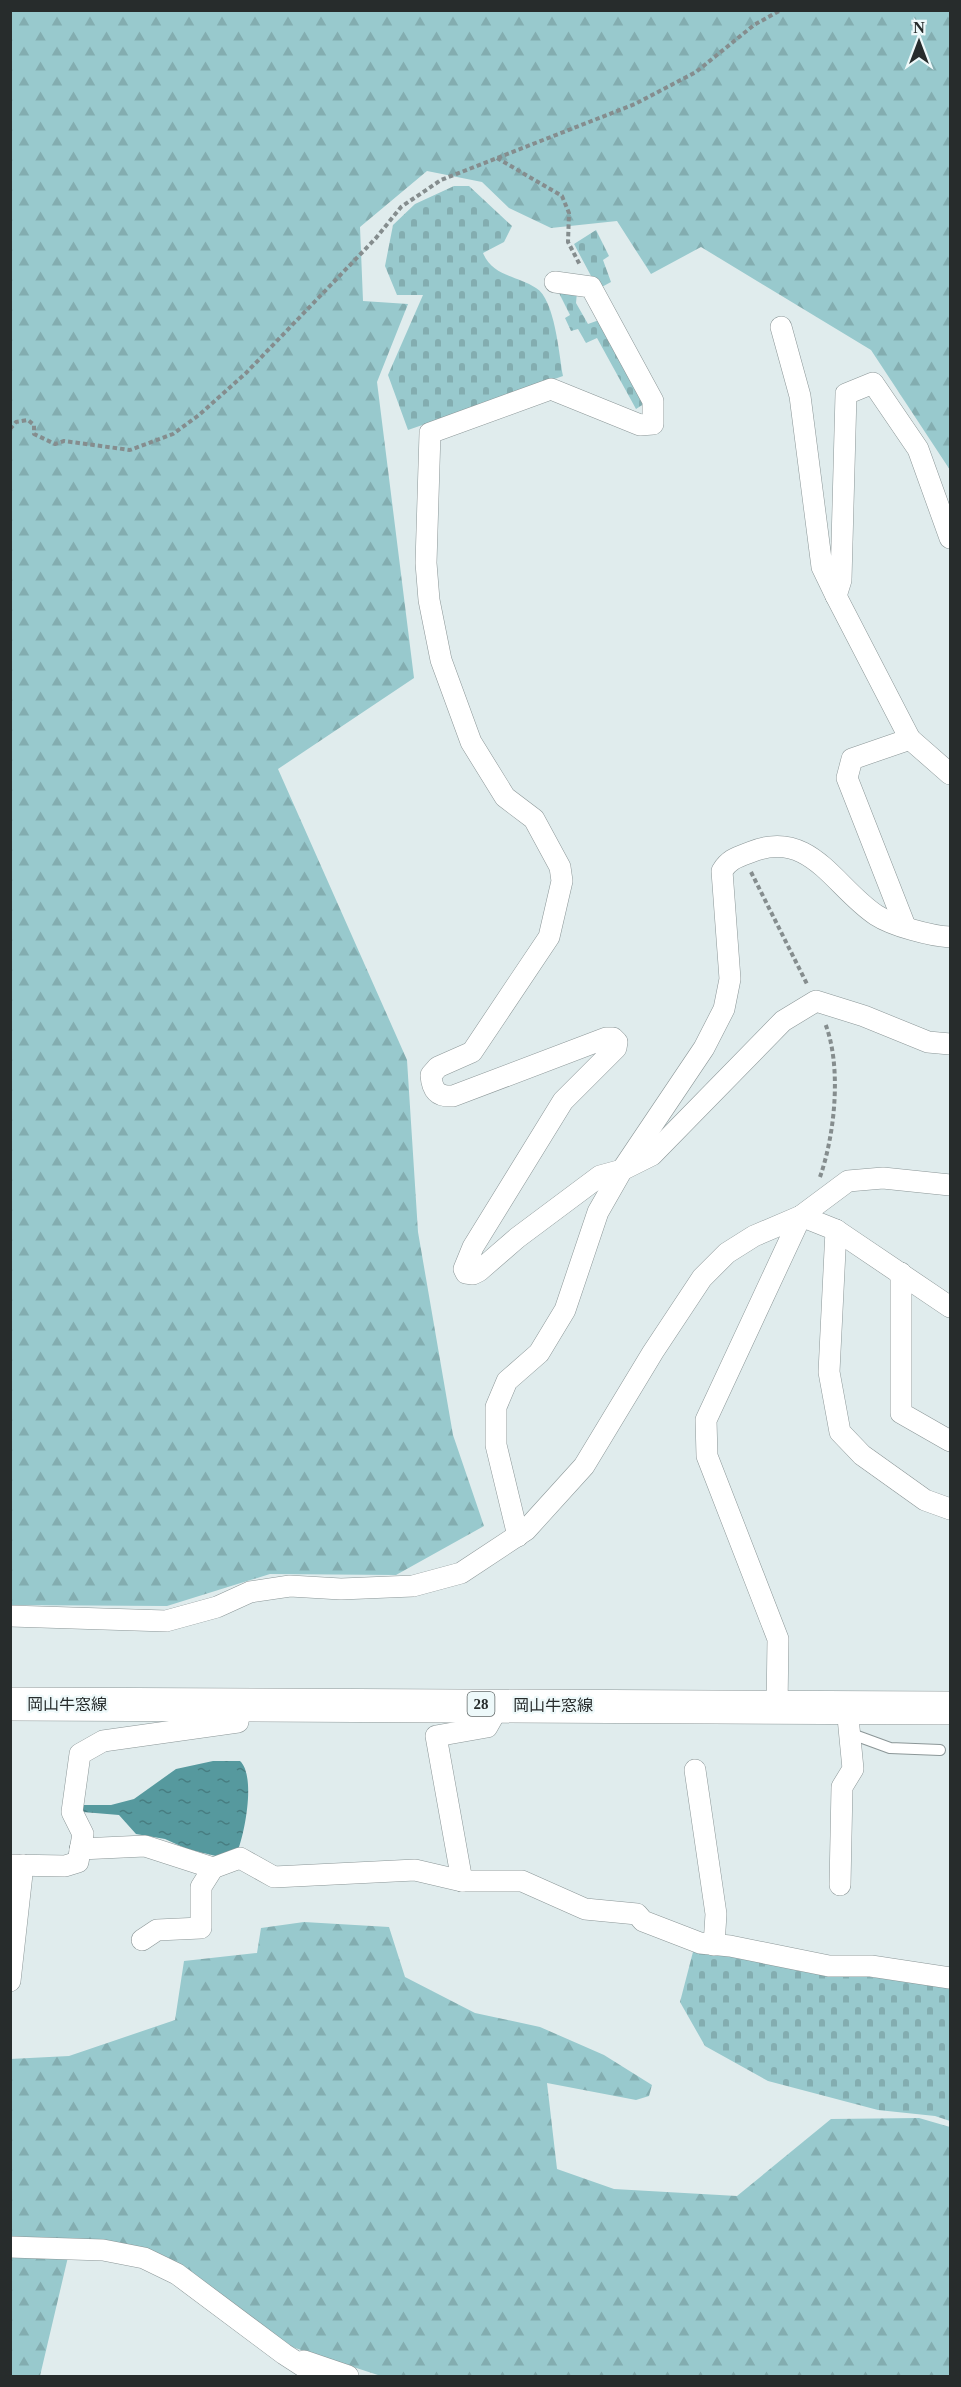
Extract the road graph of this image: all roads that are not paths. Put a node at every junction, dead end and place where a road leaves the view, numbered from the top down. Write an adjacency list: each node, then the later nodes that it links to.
1 (555, 282): 10 (street)
2 (781, 327): 4 (street)
3 (951, 538): 4 (street)
4 (836, 596): 5 (street)
5 (910, 739): 6 (street); 7 (street)
6 (951, 774)
7 (905, 926): 8 (street); 10 (street)
8 (951, 937)
9 (951, 1044): 10 (street)
10 (622, 1170): 18 (street)
11 (951, 1185): 12 (street)
12 (801, 1216): 13 (street); 18 (street); 23 (street)
13 (836, 1230): 14 (street); 17 (street)
14 (900, 1273): 15 (street); 16 (street)
15 (951, 1306)
16 (951, 1441)
17 (951, 1509)
18 (518, 1536): 19 (street)
19 (10, 1616)
20 (10, 1704): 21 (main road, 岡山牛窓線 / 28)
21 (240, 1704): 22 (main road, 岡山牛窓線 / 28); 28 (street)
22 (500, 1704): 23 (main road, 岡山牛窓線 / 28); 31 (street)
23 (777, 1707): 25 (main road, 岡山牛窓線 / 28)
24 (951, 1708): 25 (main road, 岡山牛窓線 / 28)
25 (848, 1720): 26 (lane); 32 (street)
26 (940, 1750)
27 (695, 1770): 34 (street)
28 (80, 1849): 29 (street); 30 (street)
29 (17, 1865): 36 (street)
30 (213, 1868): 31 (street); 33 (street)
31 (462, 1881): 34 (street)
32 (840, 1885)
33 (142, 1940)
34 (714, 1945): 35 (street)
35 (951, 1978)
36 (10, 1981)
37 (10, 2247): 38 (street)
38 (284, 2354): 39 (street); 40 (street)
39 (318, 2376)
40 (348, 2376)

